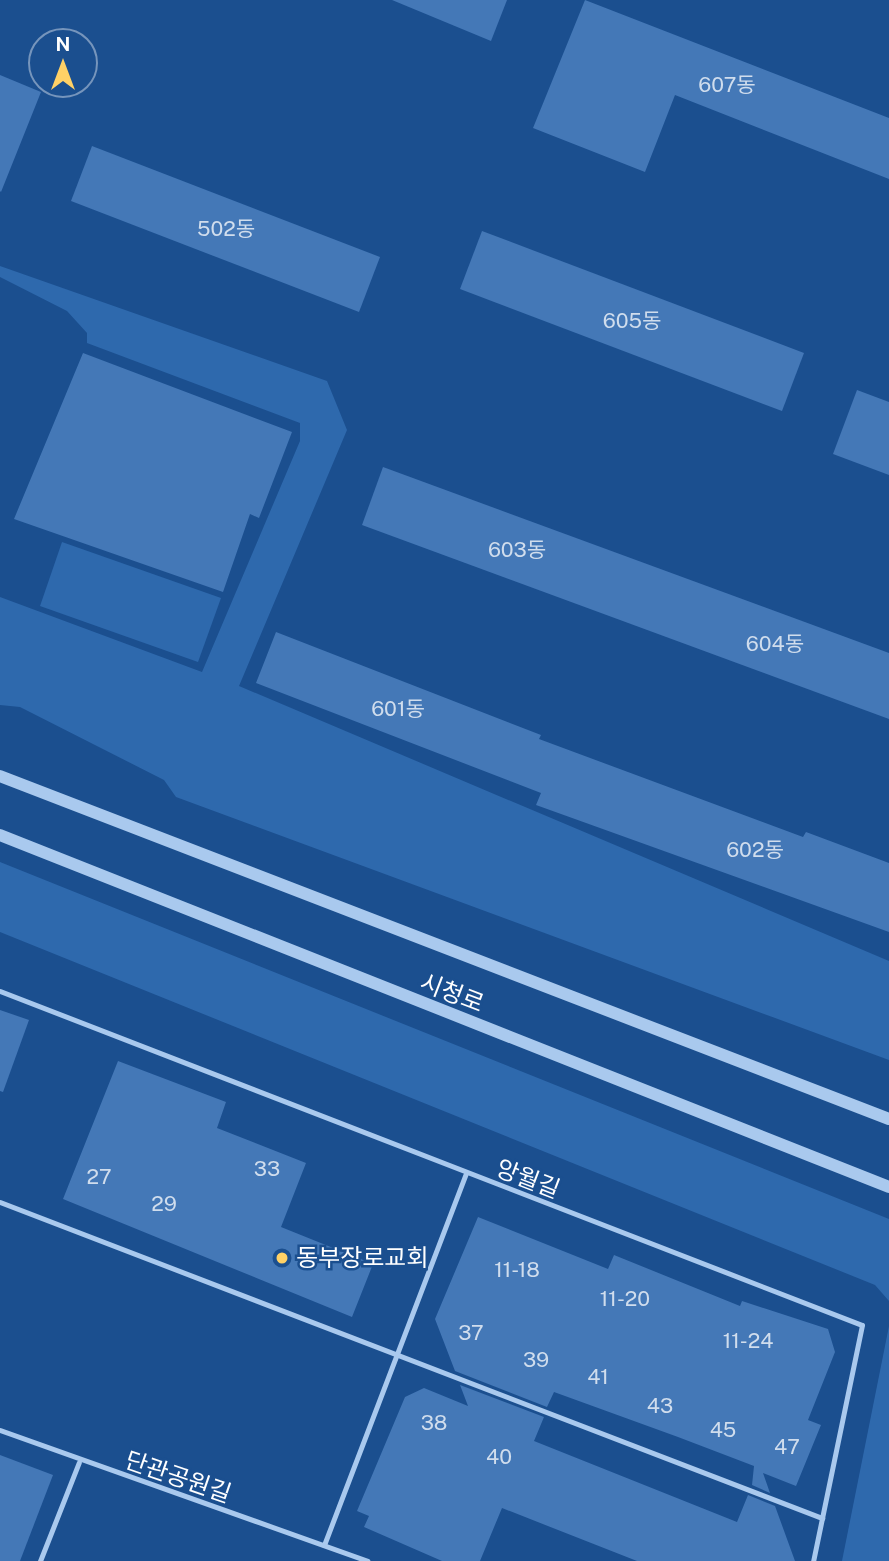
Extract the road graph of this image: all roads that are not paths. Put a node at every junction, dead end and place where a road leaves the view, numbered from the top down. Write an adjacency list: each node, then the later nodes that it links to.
1 (0, 776): 4 (street, 시청로)
2 (0, 835): 6 (street, 시청로)
3 (0, 991): 5 (lane, 앙월길)
4 (889, 1119)
5 (466, 1174): 8 (lane); 11 (lane, 앙월길)
6 (889, 1187)
7 (0, 1202): 8 (lane)
8 (395, 1357): 11 (lane); 12 (lane)
9 (0, 1430): 10 (lane, 단관공원길)
10 (79, 1462): 12 (lane, 단관공원길); 13 (lane)
11 (822, 1518): 15 (lane, 앙월길)
12 (324, 1545): 14 (lane, 단관공원길)
13 (40, 1561)
14 (367, 1561)
15 (813, 1561)

